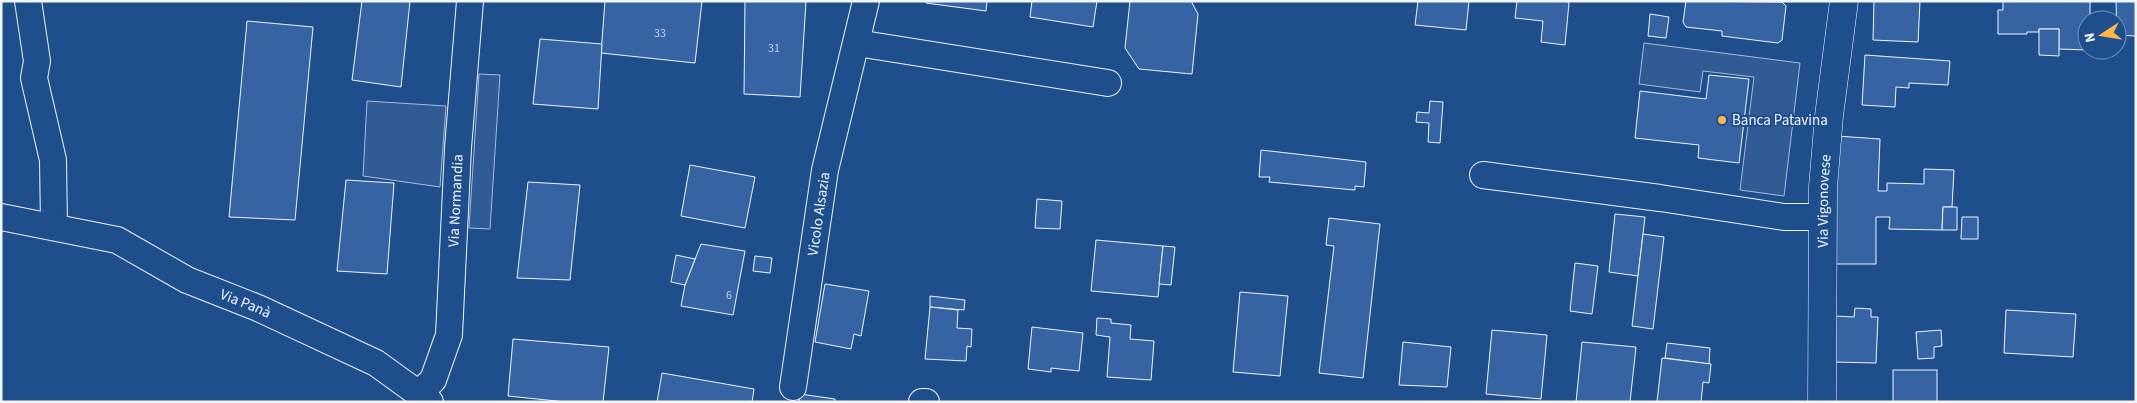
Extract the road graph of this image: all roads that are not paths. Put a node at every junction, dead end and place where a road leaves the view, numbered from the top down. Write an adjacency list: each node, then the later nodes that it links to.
1 (28, 1): 10 (street)
2 (470, 1): 12 (street, Via Normandia)
3 (866, 1): 5 (street, Vicolo Alsazia)
4 (1844, 1): 9 (main road, Via Vigonovese)
5 (857, 43): 6 (street); 11 (street, Vicolo Alsazia)
6 (1108, 83)
7 (1483, 175): 9 (street)
8 (1, 217): 10 (street, Via Panà)
9 (1822, 218): 15 (main road, Via Vigonovese)
10 (54, 226): 12 (street, Via Panà)
11 (793, 387)
12 (425, 397)
13 (922, 402): 14 (street)
14 (926, 402)
15 (1822, 402)

